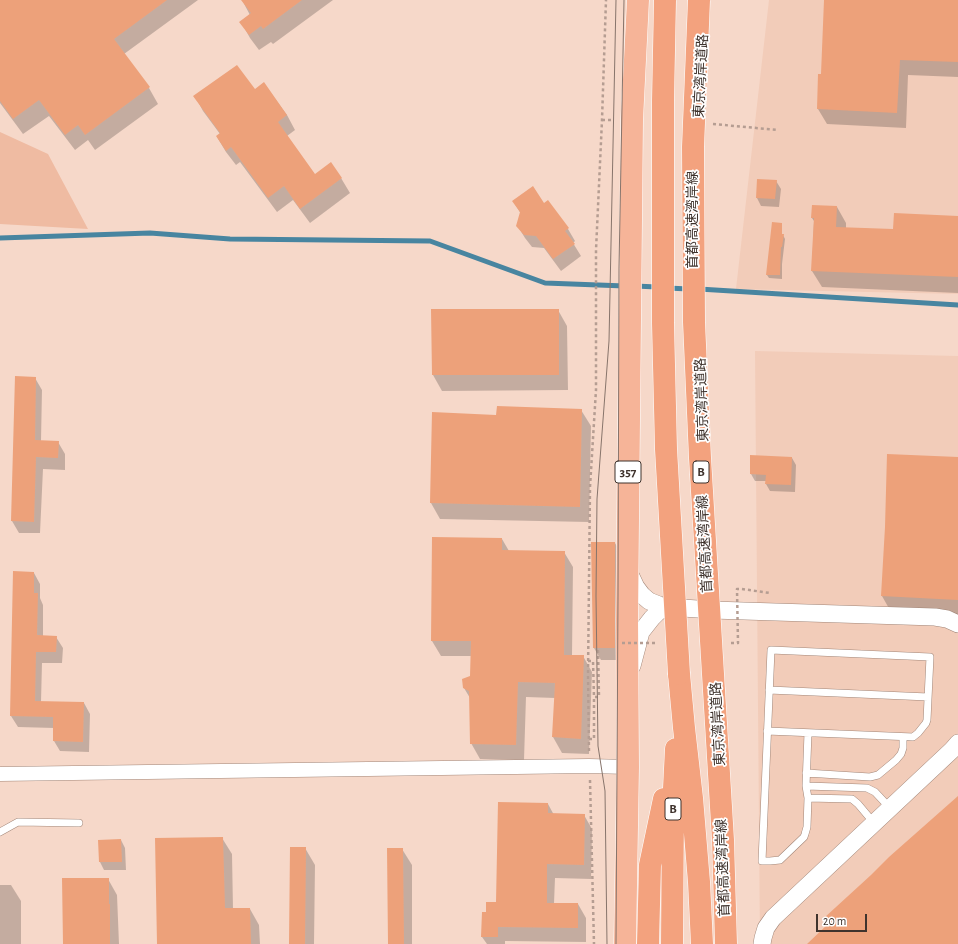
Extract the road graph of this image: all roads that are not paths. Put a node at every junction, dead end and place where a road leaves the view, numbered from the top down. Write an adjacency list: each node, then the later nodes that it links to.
1 (638, 0): 4 (highway, 357)
2 (665, 0): 13 (highway, B, bridge)
3 (701, 3): 6 (highway, 東京湾岸道路); 33 (highway, 首都高速湾岸線 / B, bridge)
4 (628, 569): 5 (street); 8 (highway, 357)
5 (668, 607): 6 (street); 8 (street)
6 (712, 610): 7 (street); 33 (highway, 東京湾岸道路)
7 (958, 624)
8 (627, 680): 16 (highway, 357)
9 (769, 690): 10 (lane); 10 (lane); 11 (lane)
10 (928, 697): 14 (lane)
11 (768, 731): 12 (lane); 20 (lane)
12 (808, 733): 14 (lane); 17 (lane)
13 (680, 735): 22 (highway, B); 27 (highway); 31 (highway); 32 (highway)
14 (903, 737): 17 (lane)
15 (958, 744): 21 (street)
16 (628, 767): 18 (street); 26 (highway, 357)
17 (806, 773): 19 (lane)
18 (0, 774)
19 (806, 786): 20 (lane); 21 (lane)
20 (808, 798): 24 (lane)
21 (890, 808): 24 (street)
22 (673, 815): 28 (highway); 29 (highway, B); 30 (highway)
23 (79, 823): 25 (lane)
24 (875, 823): 34 (street)
25 (0, 832)
26 (625, 944)
27 (648, 944)
28 (657, 944)
29 (672, 944)
30 (681, 944)
31 (690, 944)
32 (702, 944)
33 (725, 944)
34 (762, 944)

